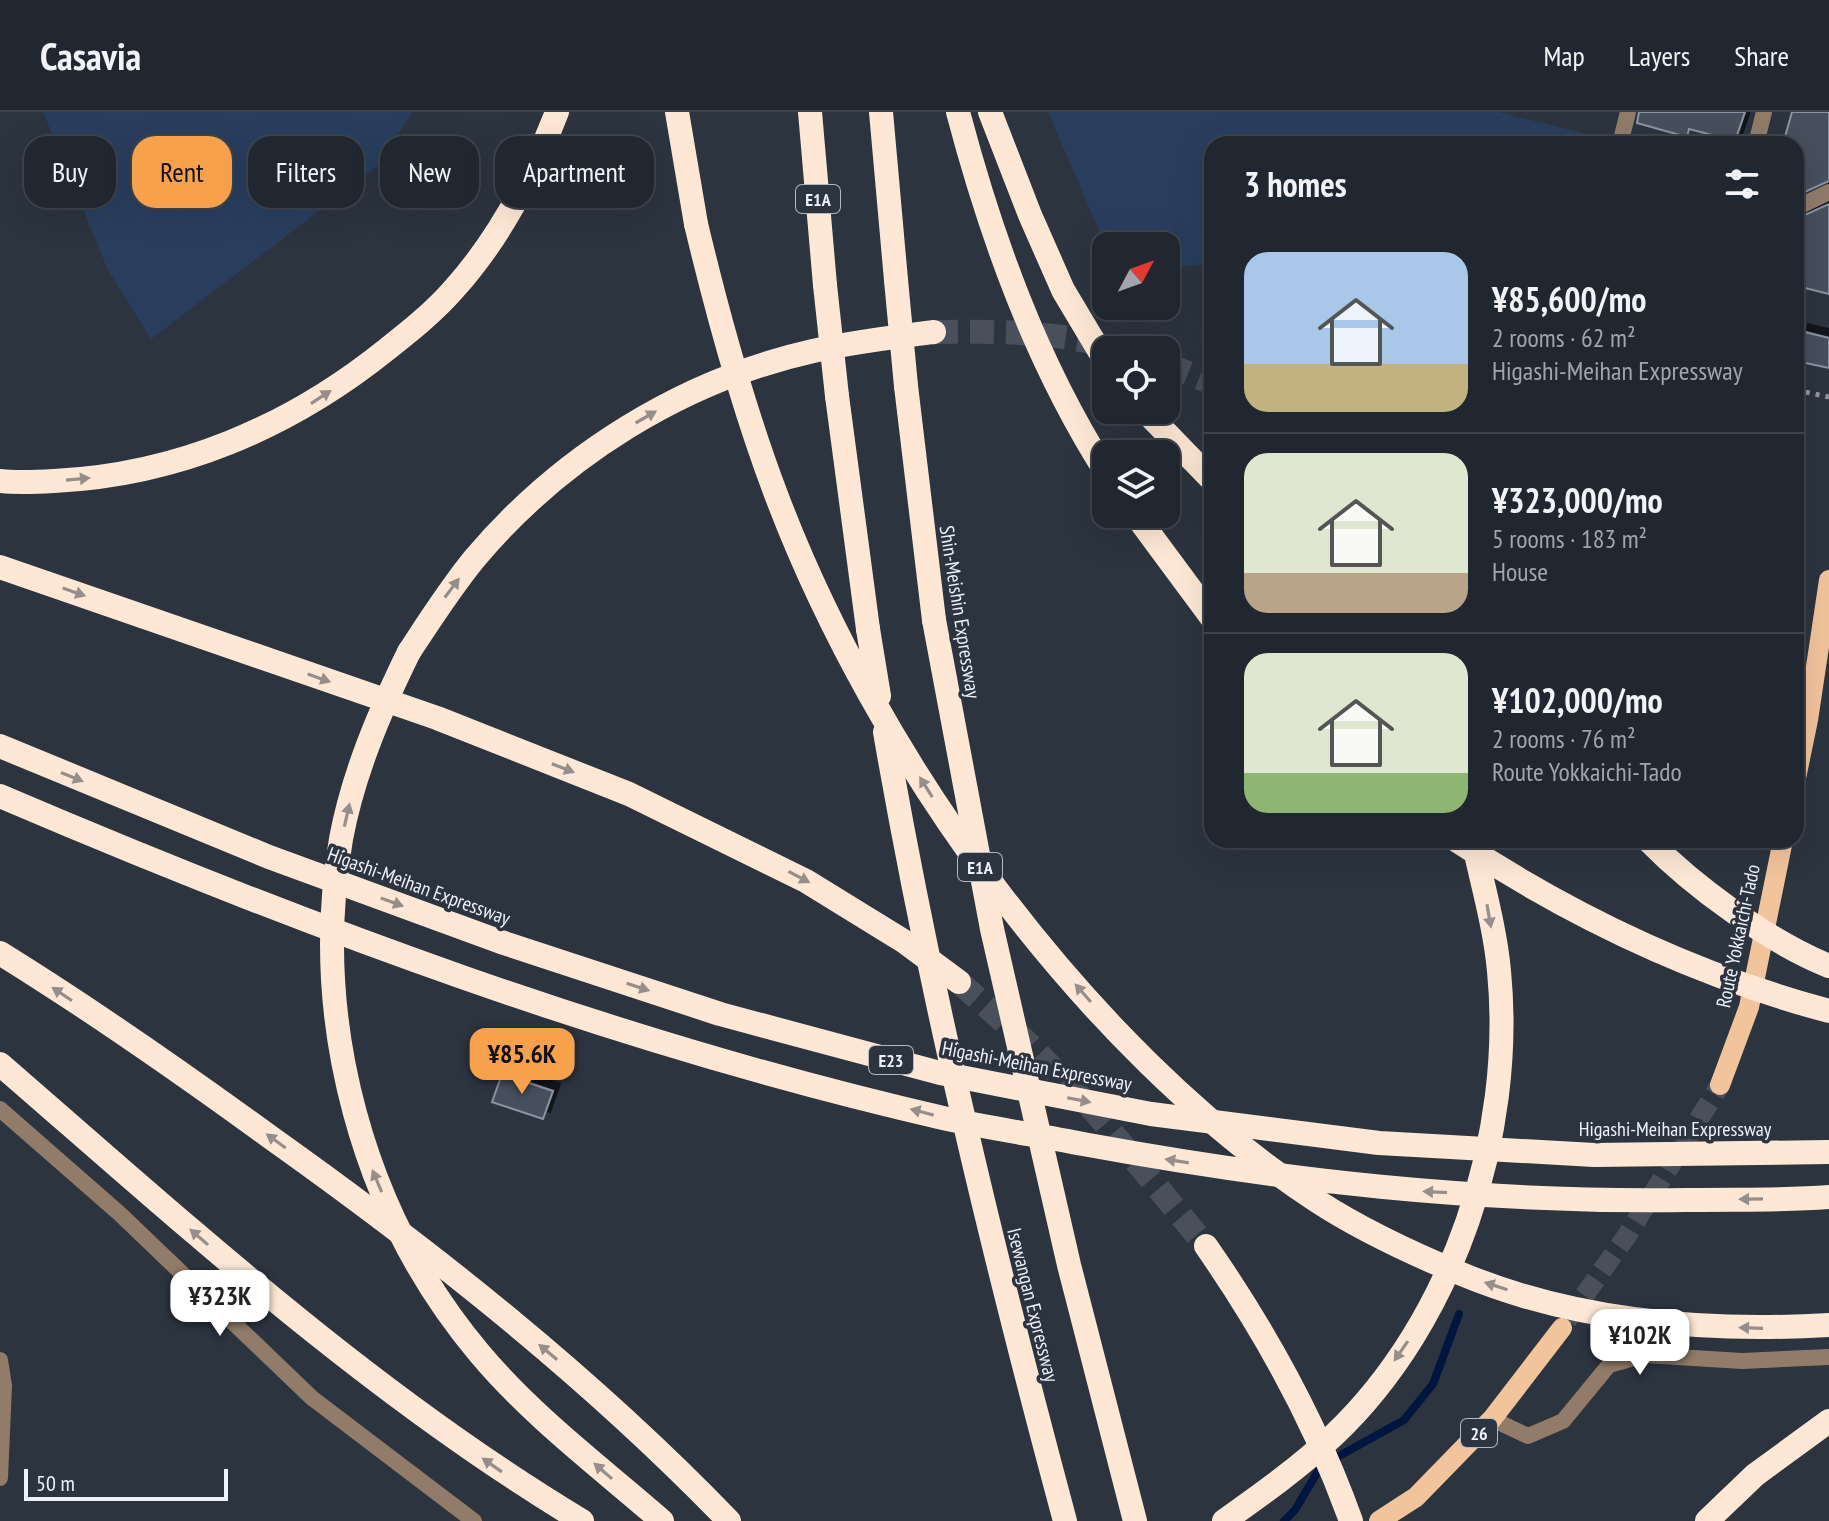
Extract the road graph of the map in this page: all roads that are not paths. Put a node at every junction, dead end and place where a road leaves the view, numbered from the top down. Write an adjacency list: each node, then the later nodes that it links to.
1 (557, 112): 18 (highway, one-way to 1)
2 (677, 112): 40 (highway, one-way to 2, bridge)
3 (810, 112): 51 (highway, Isewangan Expressway / E1A, bridge)
4 (881, 112): 52 (highway, Shin-Meishin Expressway / E1A, bridge)
5 (958, 112): 16 (highway)
6 (990, 112): 14 (highway)
7 (1628, 112): 9 (street)
8 (1764, 112): 10 (street)
9 (1622, 136)
10 (1758, 136)
11 (1829, 192): 12 (street)
12 (1804, 204)
13 (934, 332): 49 (highway, one-way to 13, bridge)
14 (1092, 339)
15 (1158, 424): 17 (highway)
16 (1092, 448)
17 (1204, 472)
18 (0, 481)
19 (1145, 528): 22 (highway)
20 (0, 567): 32 (highway, one-way to 32)
21 (1829, 580): 23 (main road)
22 (1204, 607)
23 (1804, 739)
24 (0, 746): 37 (highway, Higashi-Meihan Expressway / E23, one-way to 37)
25 (0, 796): 38 (highway, E23, one-way to 25)
26 (1469, 848): 33 (highway, bridge)
27 (1475, 848): 53 (highway, one-way to 53, bridge)
28 (1656, 848): 31 (highway, bridge)
29 (1781, 848): 35 (main road, Route Yokkaichi-Tado)
30 (0, 953): 50 (highway, one-way to 30)
31 (1829, 966)
32 (959, 982)
33 (1829, 1011)
34 (0, 1064): 48 (highway, one-way to 34)
35 (1720, 1085)
36 (0, 1109): 47 (street)
37 (1829, 1152)
38 (1829, 1197)
39 (1206, 1246): 54 (highway)
40 (1829, 1325)
41 (1562, 1328): 44 (main road, 26)
42 (1829, 1357): 44 (street)
43 (0, 1360): 46 (street)
44 (1492, 1419): 55 (main road, 26)
45 (1829, 1421): 56 (highway)
46 (0, 1478)
47 (474, 1521)
48 (582, 1521)
49 (662, 1521)
50 (729, 1521)
51 (1065, 1521)
52 (1135, 1521)
53 (1224, 1521)
54 (1351, 1521)
55 (1379, 1521)
56 (1707, 1521)

